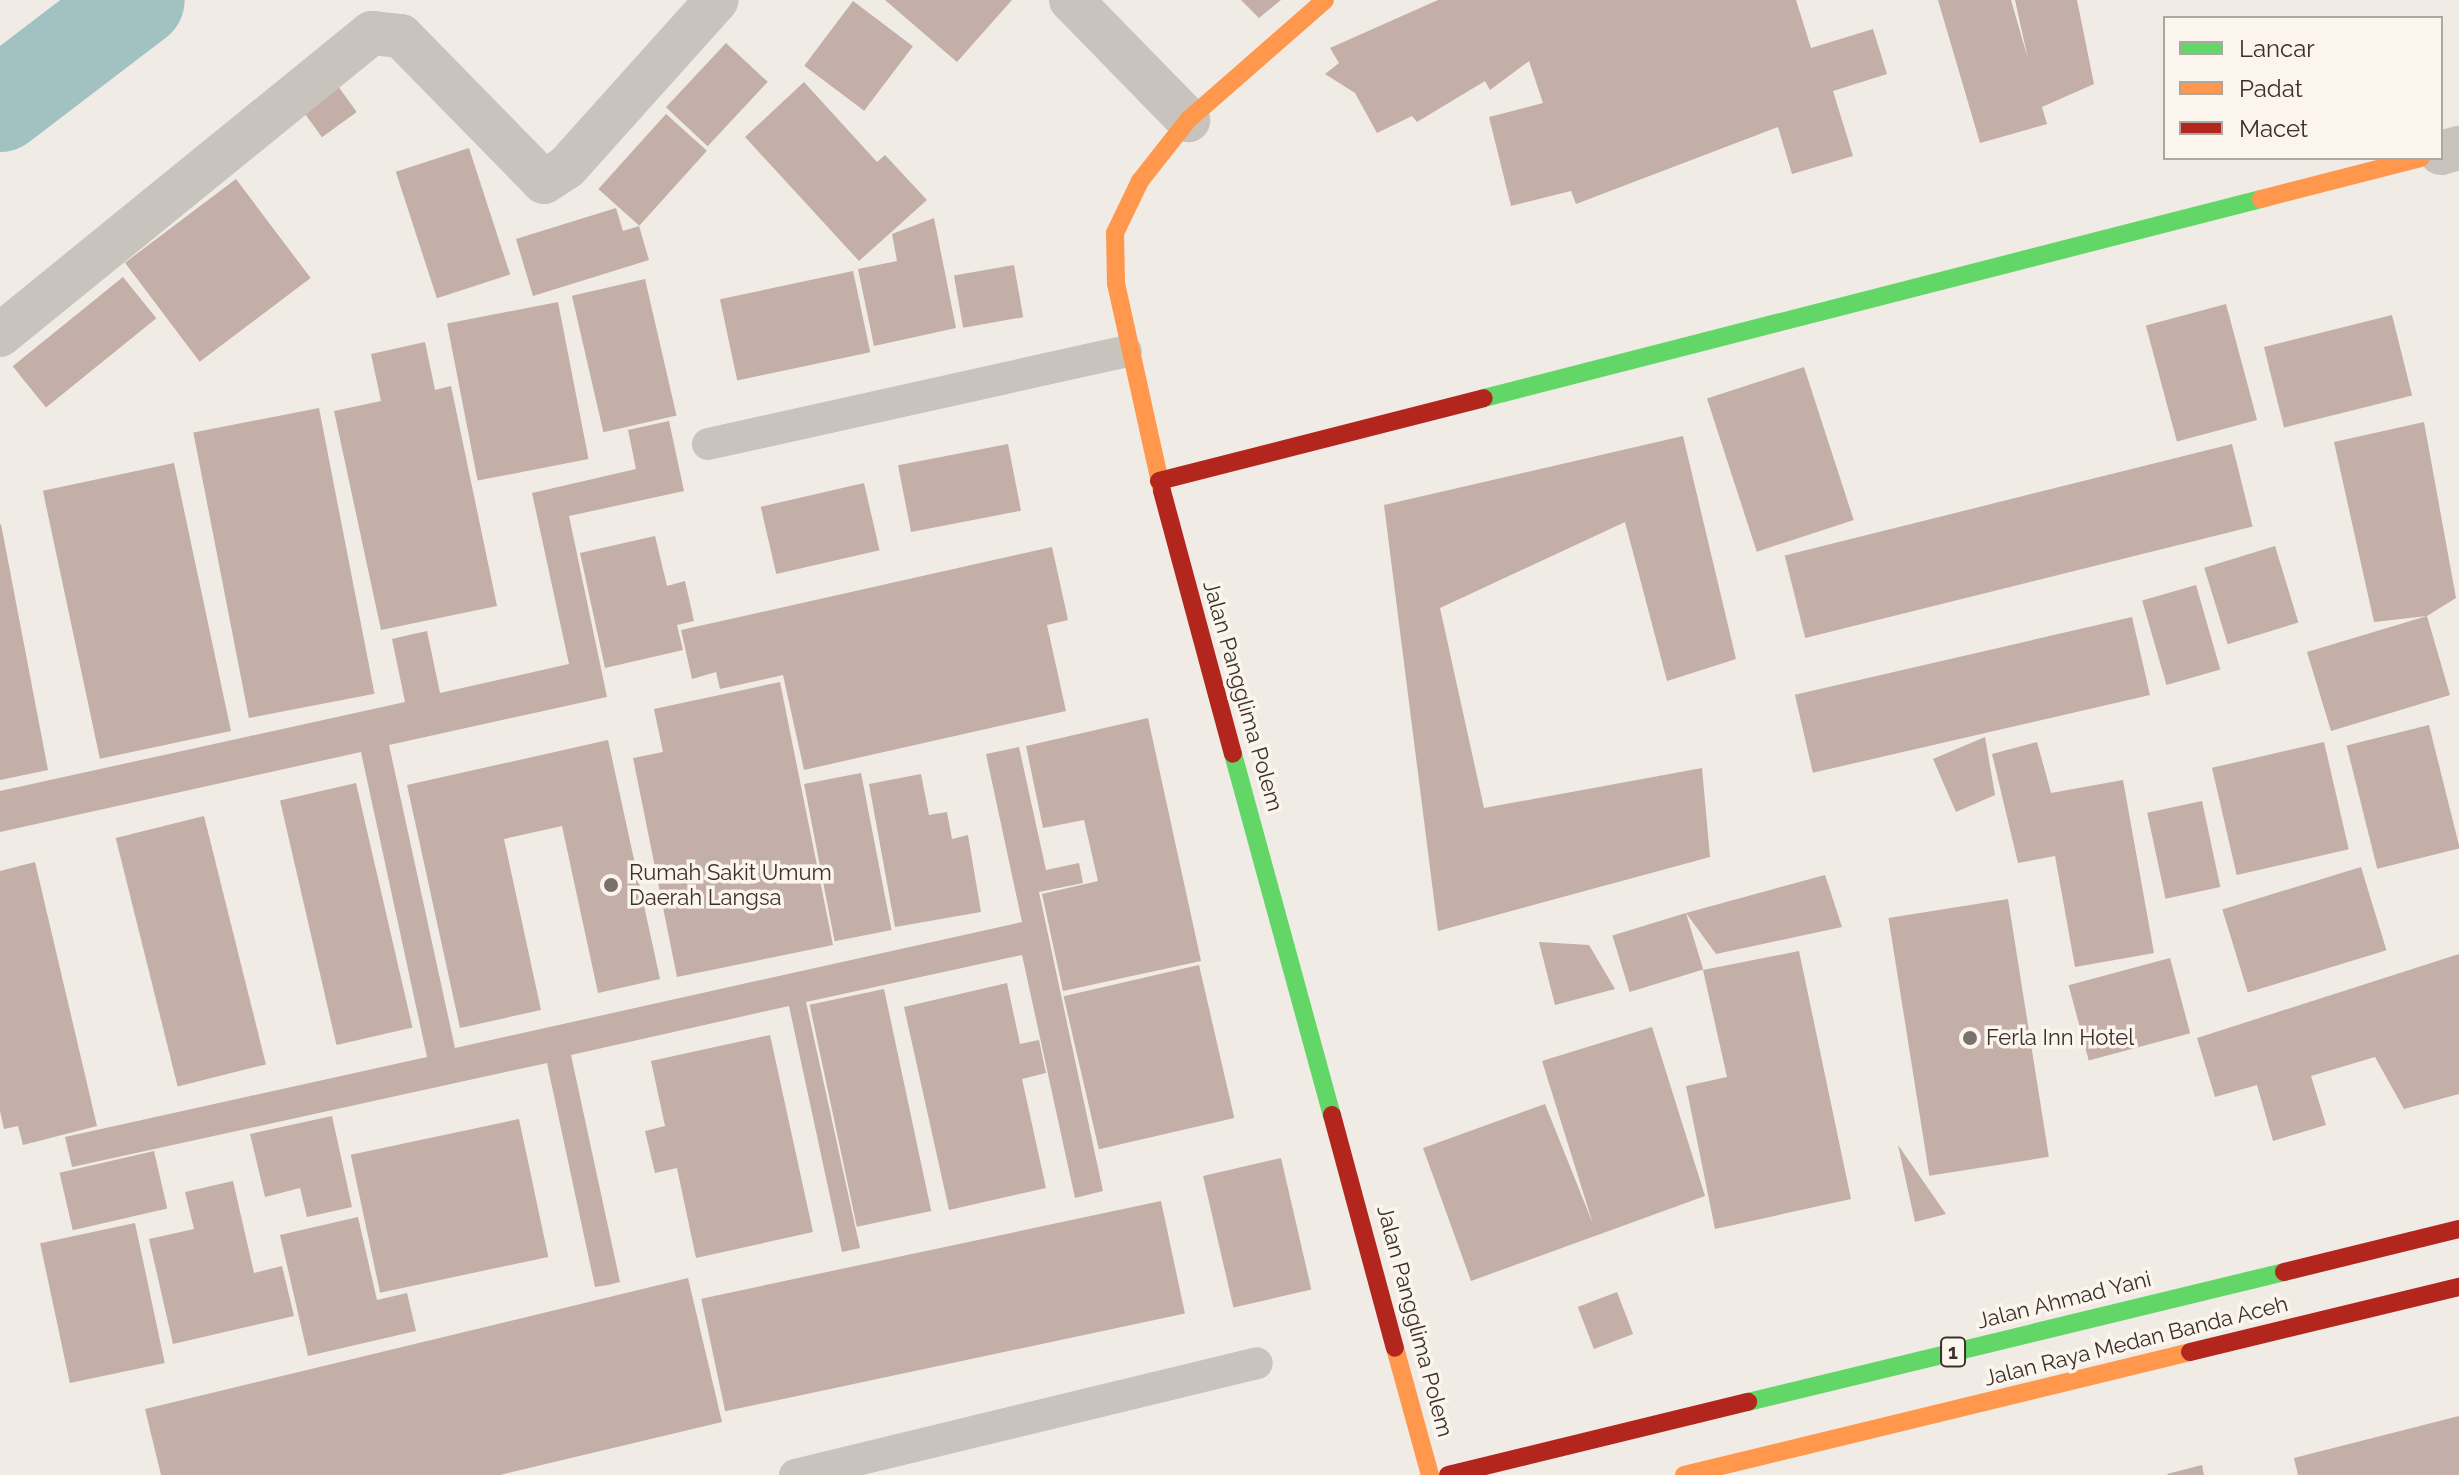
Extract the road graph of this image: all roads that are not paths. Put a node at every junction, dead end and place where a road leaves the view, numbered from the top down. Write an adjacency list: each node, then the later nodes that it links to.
1 (717, 0): 6 (street)
2 (1071, 0): 4 (street)
3 (1325, 0): 4 (street, Jalan Pangglima Polem)
4 (1188, 120): 7 (street, Jalan Pangglima Polem)
5 (2413, 160): 9 (street)
6 (0, 335)
7 (1126, 351): 8 (lane); 9 (street, Jalan Pangglima Polem)
8 (708, 444)
9 (1159, 481): 15 (street, Jalan Pangglima Polem)
10 (2459, 1229): 16 (street, Jalan Ahmad Yani / 1)
11 (2459, 1287): 17 (street, Jalan Raya Medan Banda Aceh)
12 (1257, 1363): 13 (lane)
13 (842, 1470): 14 (lane)
14 (795, 1475)
15 (1430, 1475)
16 (1448, 1475)
17 (1684, 1475)

